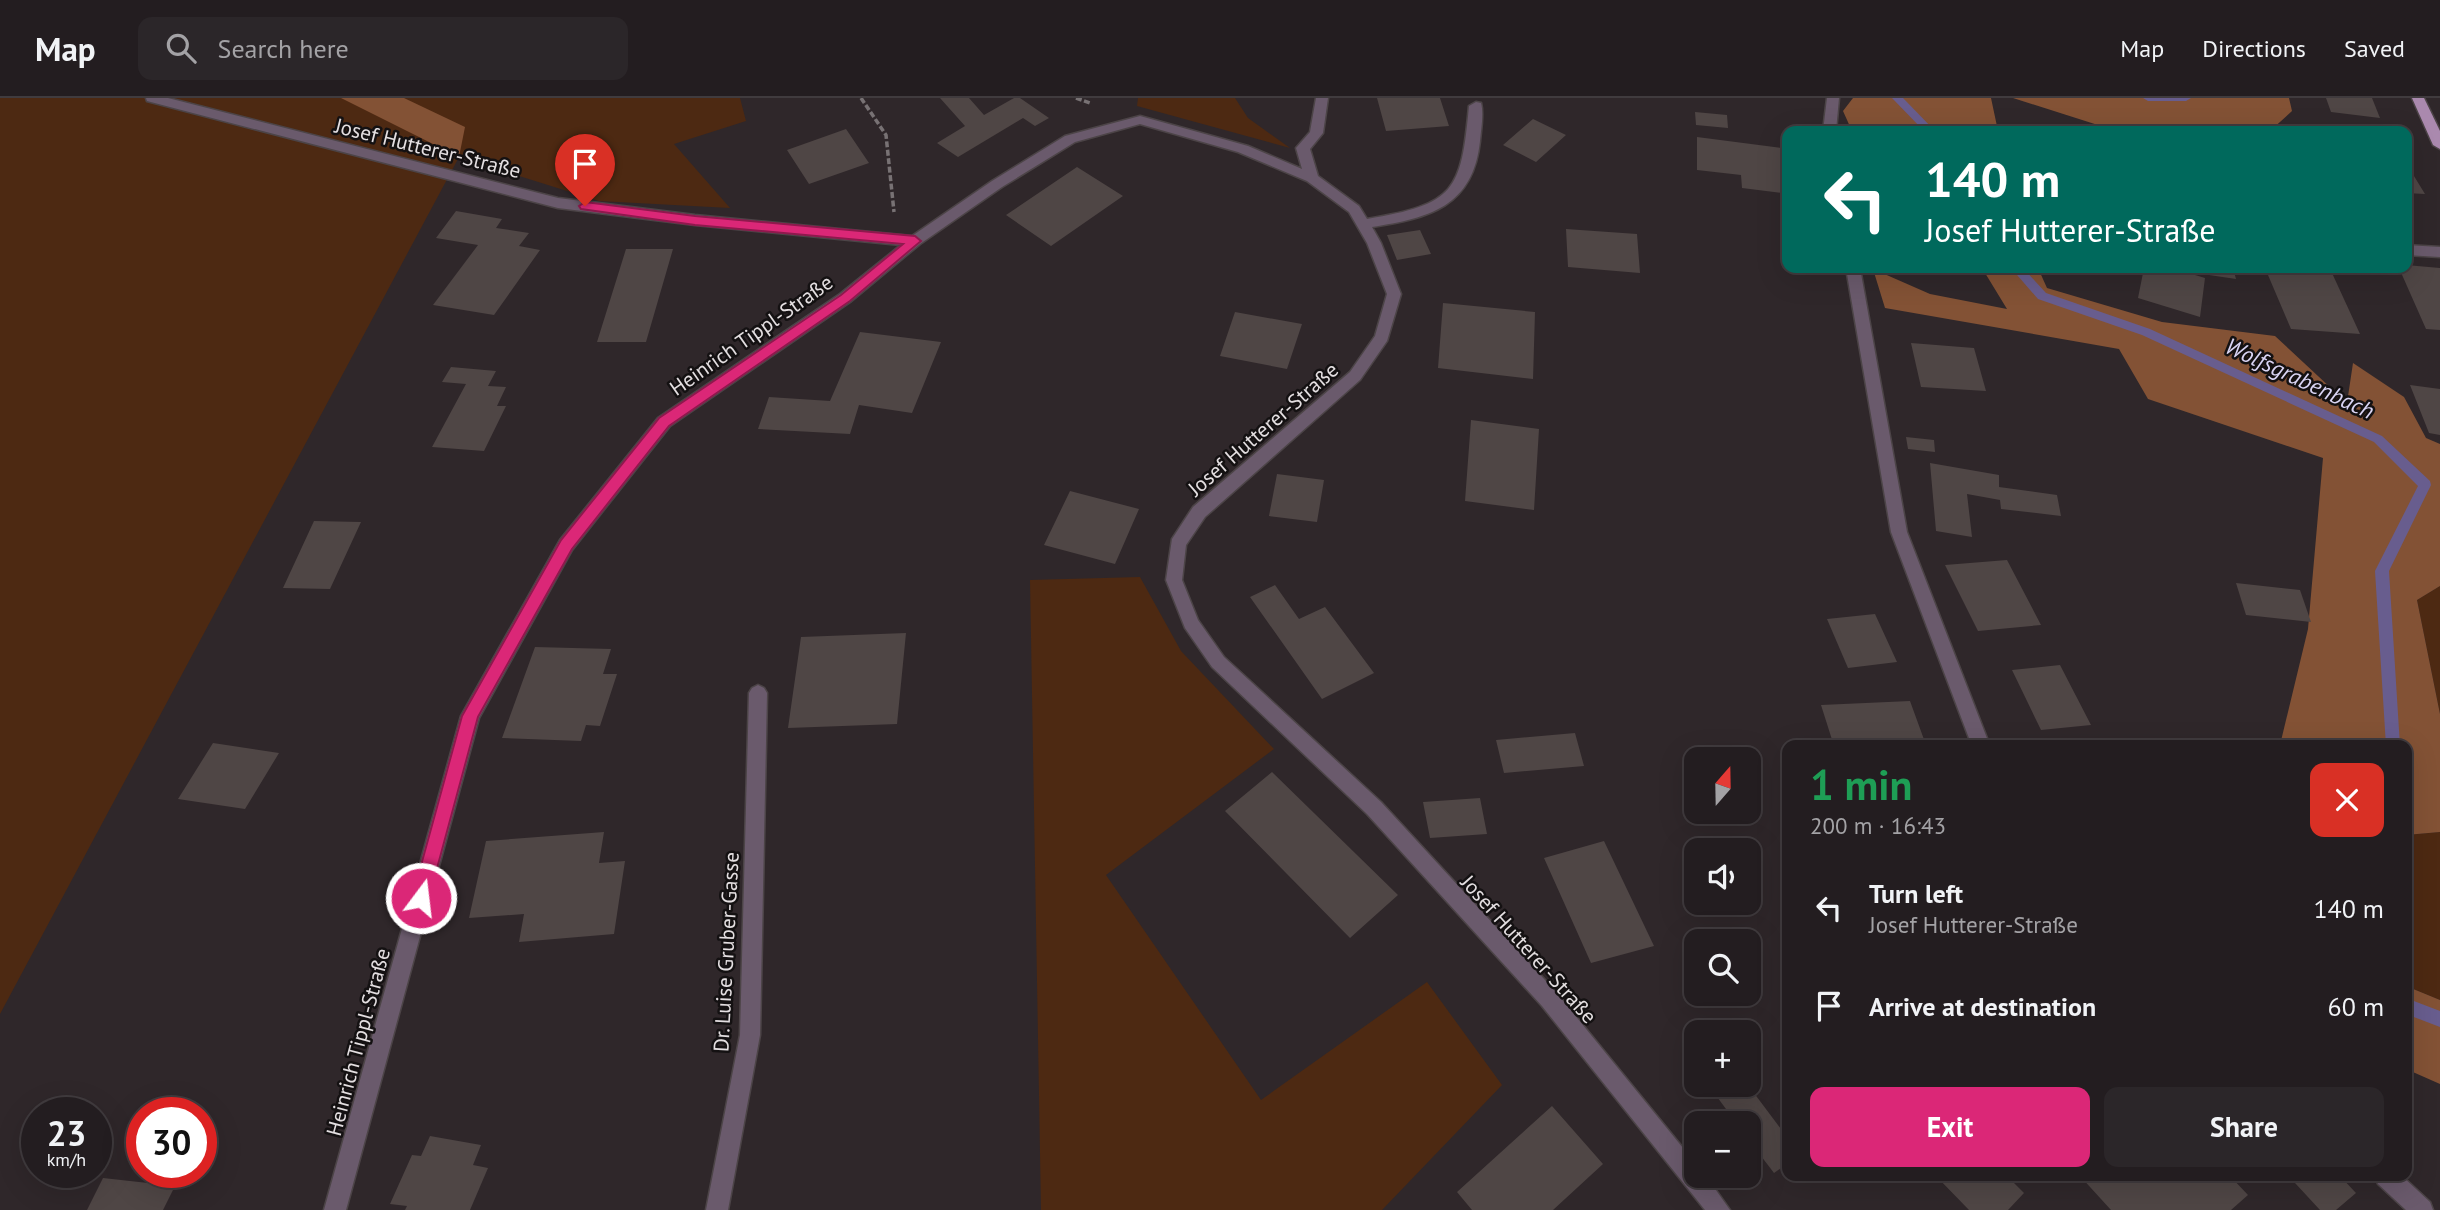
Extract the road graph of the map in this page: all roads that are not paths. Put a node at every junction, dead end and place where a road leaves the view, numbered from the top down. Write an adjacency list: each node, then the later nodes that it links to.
1 (152, 98): 10 (street, Josef Hutterer-Straße)
2 (1322, 98): 8 (street)
3 (1833, 98): 6 (street)
4 (2418, 98): 7 (main road)
5 (1476, 106): 9 (street)
6 (1830, 126)
7 (2440, 145)
8 (1312, 178): 9 (street, Josef Hutterer-Straße); 10 (street, Josef Hutterer-Straße)
9 (1363, 224): 19 (street, Josef Hutterer-Straße)
10 (915, 241): 17 (street, Heinrich Tippl-Straße)
11 (2412, 250): 12 (street)
12 (2440, 252)
13 (1854, 273): 15 (street)
14 (758, 693): 18 (street, Dr. Luise Gruber-Gasse)
15 (1979, 740)
16 (2391, 1181): 20 (street)
17 (335, 1210)
18 (717, 1210)
19 (1719, 1210)
20 (2422, 1210)

